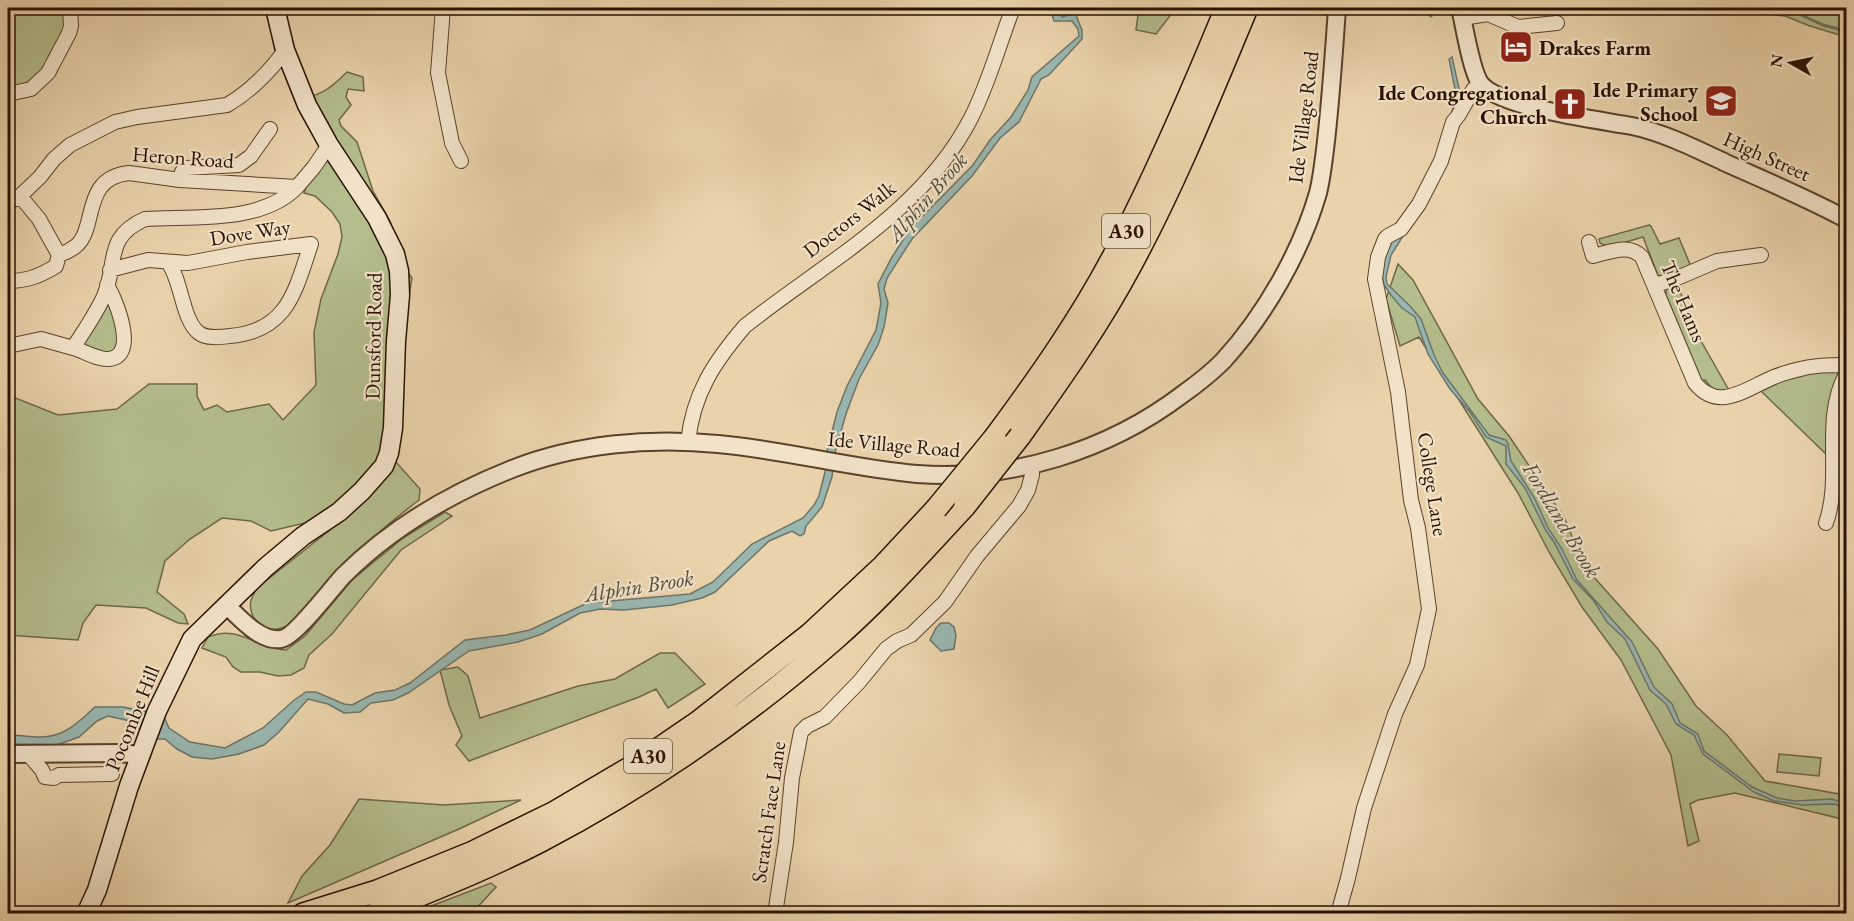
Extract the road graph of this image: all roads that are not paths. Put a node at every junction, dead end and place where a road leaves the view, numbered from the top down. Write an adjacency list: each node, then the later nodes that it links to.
1 (70, 8): 12 (street)
2 (275, 8): 10 (main road, Dunsford Road)
3 (443, 8): 15 (street)
4 (1013, 8): 32 (street, Doctors Walk)
5 (1226, 8): 42 (highway, A30, bridge)
6 (1247, 8): 43 (highway, A30, bridge)
7 (1337, 8): 33 (street, Ide Village Road)
8 (1461, 13): 9 (street); 11 (street)
9 (1557, 23)
10 (285, 50): 14 (main road, Dunsford Road); 18 (street)
11 (1480, 83): 19 (street, High Street); 45 (street, College Lane)
12 (8, 89)
13 (270, 129): 16 (street)
14 (329, 145): 17 (street); 35 (main road, Dunsford Road)
15 (460, 161)
16 (180, 180): 17 (street, Heron Road); 21 (street, Heron Road)
17 (297, 187): 24 (street)
18 (14, 200): 21 (street)
19 (1846, 219)
20 (1589, 242): 27 (street, The Hams)
21 (59, 255): 25 (street, Heron Road)
22 (1761, 255): 27 (street)
23 (168, 262): 23 (street, Dove Way); 24 (street, Dove Way)
24 (110, 270): 26 (street)
25 (8, 281)
26 (107, 285): 29 (street); 29 (street)
27 (1655, 285): 30 (street, The Hams)
28 (8, 346): 29 (street)
29 (73, 348)
30 (1846, 364)
31 (1846, 374): 34 (street)
32 (688, 442): 33 (street, Ide Village Road); 36 (street, Ide Village Road)
33 (1032, 465): 44 (street, Scratch Face Lane)
34 (1826, 523)
35 (266, 567): 36 (main road, Pocombe Hill)
36 (226, 605): 39 (main road, Pocombe Hill)
37 (8, 754): 38 (street)
38 (28, 754): 39 (street); 40 (street)
39 (141, 755): 41 (main road, Pocombe Hill)
40 (112, 774)
41 (86, 914)
42 (303, 914)
43 (375, 914)
44 (775, 914)
45 (1338, 914)

